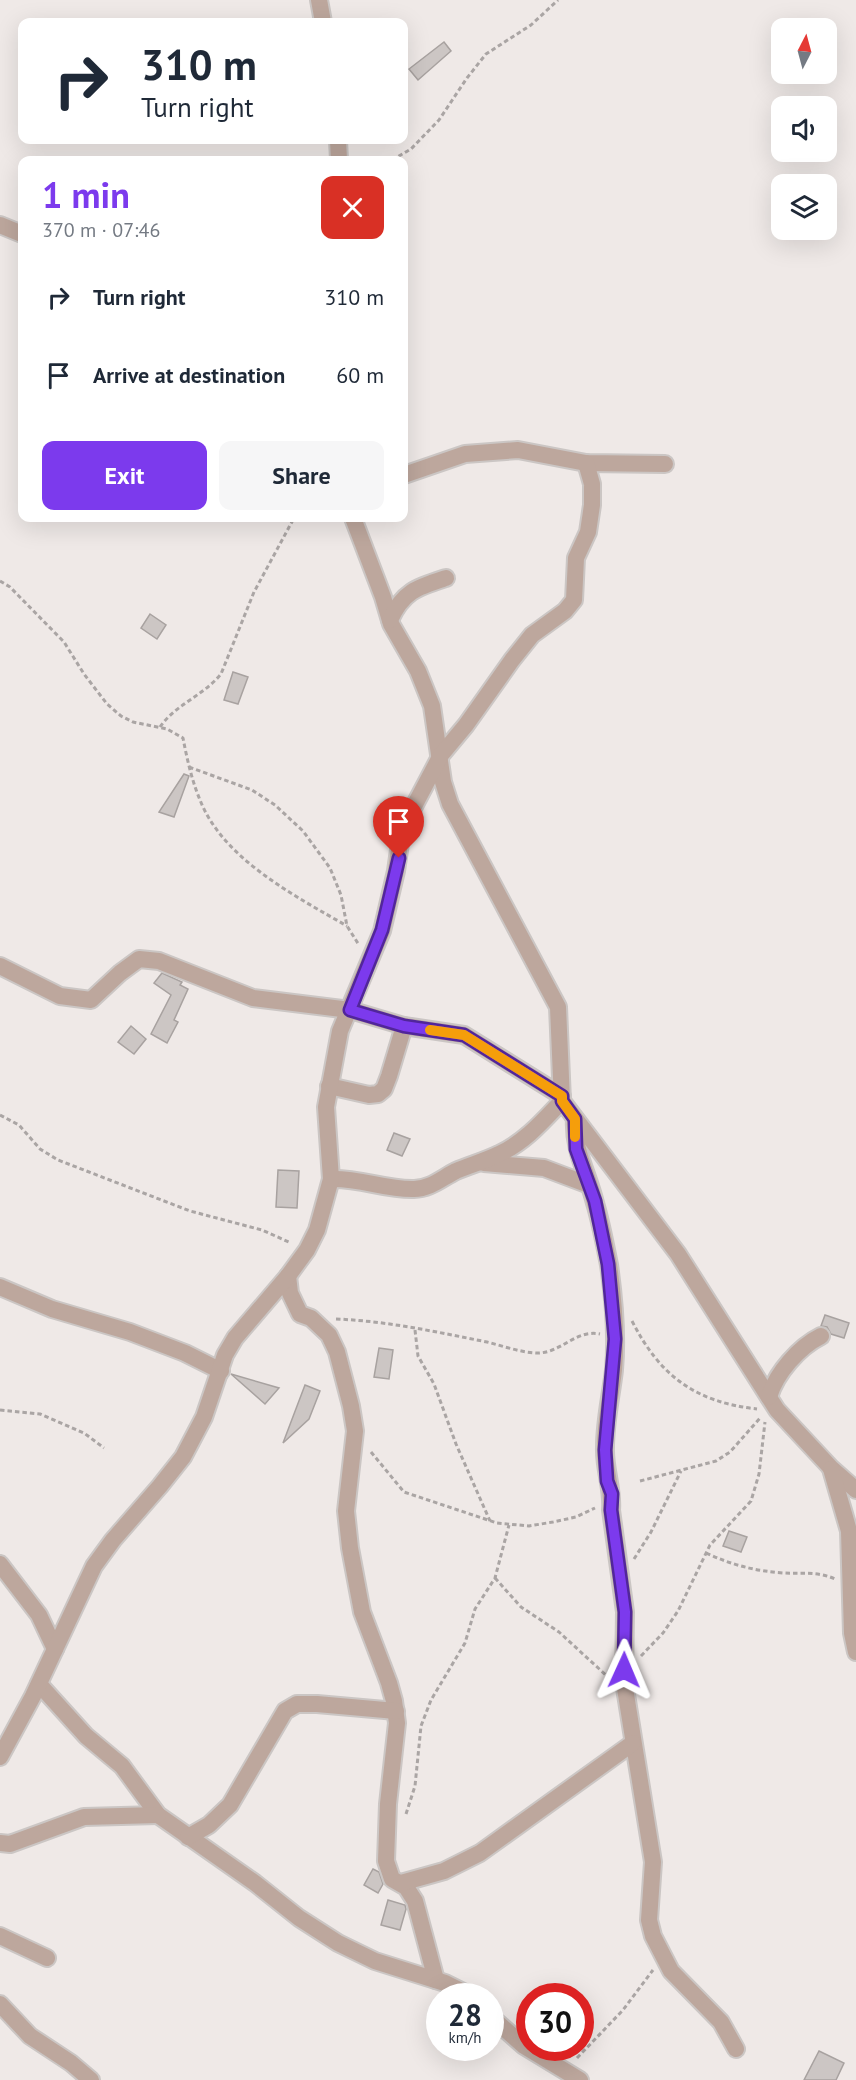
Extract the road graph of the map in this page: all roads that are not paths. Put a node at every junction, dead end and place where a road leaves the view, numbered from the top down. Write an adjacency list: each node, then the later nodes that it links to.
1 (319, 0): 2 (street)
2 (322, 18)
3 (0, 225): 4 (street)
4 (18, 232)
5 (585, 463): 6 (street); 7 (street); 11 (street)
6 (665, 464)
7 (408, 474)
8 (355, 522): 10 (street)
9 (446, 578): 10 (street)
10 (390, 620): 11 (street)
11 (441, 755): 13 (street); 16 (street)
12 (0, 966): 13 (street)
13 (350, 1010): 14 (street); 15 (street)
14 (404, 1026): 15 (street); 16 (street)
15 (329, 1086): 19 (street)
16 (562, 1098): 17 (street); 18 (street)
17 (575, 1119): 20 (street); 25 (street)
18 (474, 1162): 19 (street); 20 (street)
19 (332, 1179): 21 (street)
20 (589, 1185): 33 (street)
21 (288, 1276): 24 (street); 32 (street)
22 (0, 1287): 24 (street)
23 (821, 1336): 25 (street)
24 (221, 1371): 29 (street)
25 (773, 1404): 26 (street)
26 (831, 1468): 27 (street); 30 (street)
27 (856, 1490)
28 (0, 1564): 29 (street)
29 (55, 1649): 31 (street)
30 (856, 1652)
31 (39, 1684): 34 (street); 35 (street)
32 (396, 1712): 36 (street); 38 (street)
33 (633, 1743): 38 (street); 45 (street)
34 (0, 1757)
35 (158, 1815): 36 (street); 37 (street)
36 (188, 1837): 41 (street)
37 (0, 1843)
38 (401, 1883): 41 (street)
39 (0, 1936): 40 (street)
40 (47, 1958)
41 (436, 1980): 42 (street)
42 (443, 1983)
43 (0, 2004): 46 (street)
44 (504, 2028): 47 (street)
45 (736, 2049)
46 (91, 2080)
47 (580, 2080)

